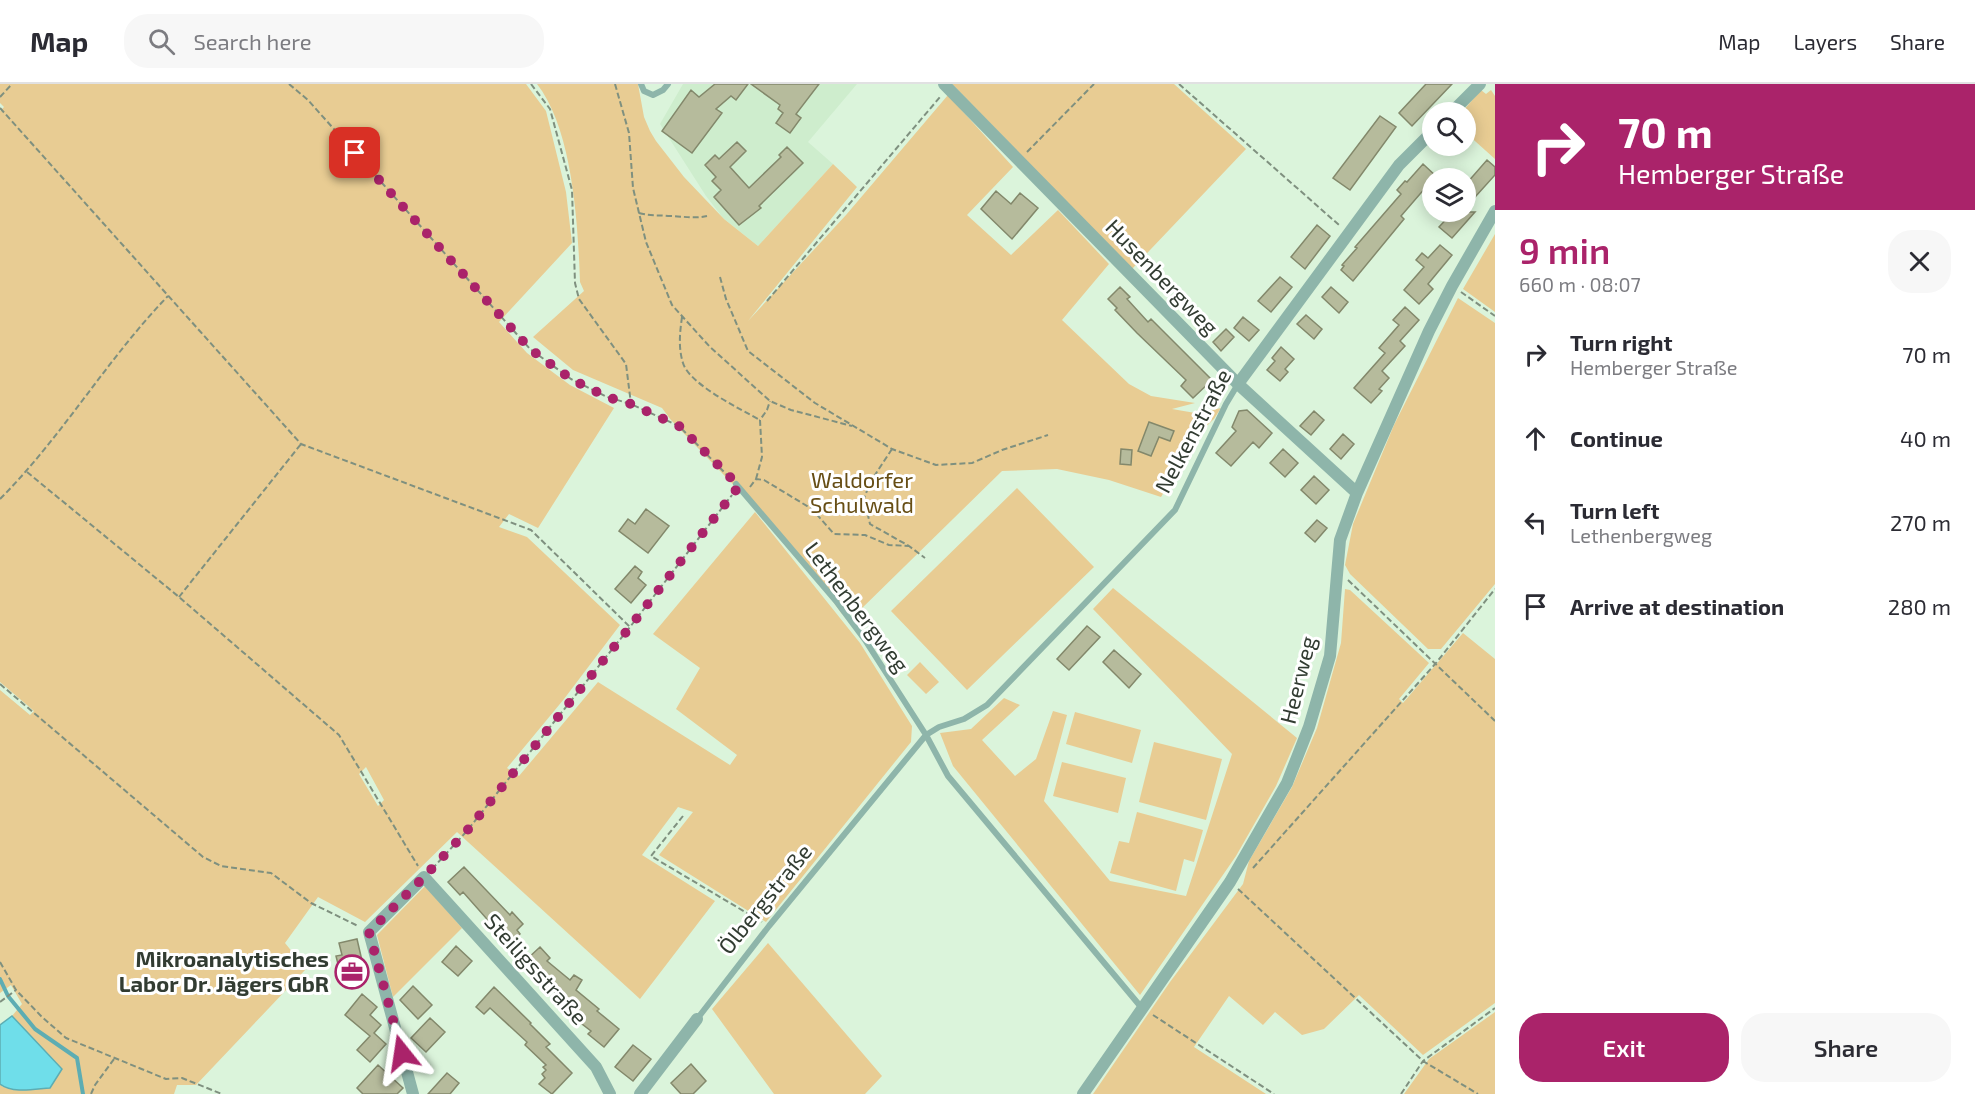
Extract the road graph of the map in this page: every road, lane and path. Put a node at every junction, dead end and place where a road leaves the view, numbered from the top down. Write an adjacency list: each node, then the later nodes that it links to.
1 (12, 84): 11 (path)
2 (289, 84): 28 (path)
3 (531, 84): 28 (path)
4 (615, 84): 17 (path)
5 (641, 84): 6 (lane)
6 (668, 84)
7 (1094, 84): 15 (path)
8 (1179, 84): 19 (path)
9 (1480, 84): 12 (street)
10 (946, 86): 15 (street, Husenbergweg); 23 (path)
11 (0, 97)
12 (1462, 102)
13 (0, 108): 22 (path)
14 (1422, 142): 19 (street, Nelkenstraße)
15 (1019, 160): 26 (street, Husenbergweg)
16 (1495, 211): 21 (street, Heerweg)
17 (639, 213): 18 (path); 24 (path)
18 (707, 216)
19 (1348, 234): 26 (street, Nelkenstraße)
20 (720, 277): 30 (path)
21 (1452, 286): 25 (path); 37 (street, Heerweg)
22 (169, 295): 32 (path); 34 (path)
23 (767, 301)
24 (682, 316): 27 (path); 29 (path)
25 (1495, 316)
26 (1238, 384): 37 (street, Husenbergweg); 49 (lane, Nelkenstraße)
27 (770, 401): 29 (path); 30 (path)
28 (631, 404): 36 (path)
29 (760, 420): 35 (path)
30 (852, 426): 33 (path)
31 (1048, 435): 33 (path)
32 (301, 444): 44 (path); 45 (path)
33 (892, 449): 40 (path)
34 (27, 472): 39 (path); 44 (path)
35 (756, 479): 38 (path); 40 (path)
36 (737, 485): 38 (lane, Lethenbergweg); 45 (path)
37 (1357, 493): 42 (street, Heerweg)
38 (745, 494): 49 (lane, Lethenbergweg)
39 (0, 499)
40 (909, 546): 41 (path)
41 (925, 558)
42 (1336, 577): 46 (path); 52 (street, Heerweg)
43 (1495, 589): 46 (path)
44 (179, 597): 51 (path)
45 (630, 627): 51 (path)
46 (1436, 663): 48 (path); 52 (path)
47 (0, 684): 54 (path)
48 (1495, 721)
49 (926, 735): 53 (lane, Ölbergstraße); 58 (lane, Lethenbergweg)
50 (683, 816): 53 (path)
51 (424, 877): 54 (street); 66 (street, Steiligsstraße)
52 (1230, 882): 58 (street, Heerweg); 62 (path)
53 (769, 926): 60 (lane, Ölbergstraße)
54 (369, 932): 65 (street)
55 (0, 962): 56 (path)
56 (16, 990): 57 (path); 61 (path)
57 (0, 1002)
58 (1141, 1007): 68 (street, Heerweg); 69 (path)
59 (1495, 1008): 62 (path)
60 (697, 1019): 67 (street, Ölbergstraße)
61 (115, 1059): 63 (path); 64 (path)
62 (1423, 1061): 70 (path); 71 (path)
63 (91, 1094)
64 (222, 1094)
65 (413, 1094)
66 (610, 1094)
67 (640, 1094)
68 (1083, 1094)
69 (1274, 1094)
70 (1401, 1094)
71 (1478, 1094)

